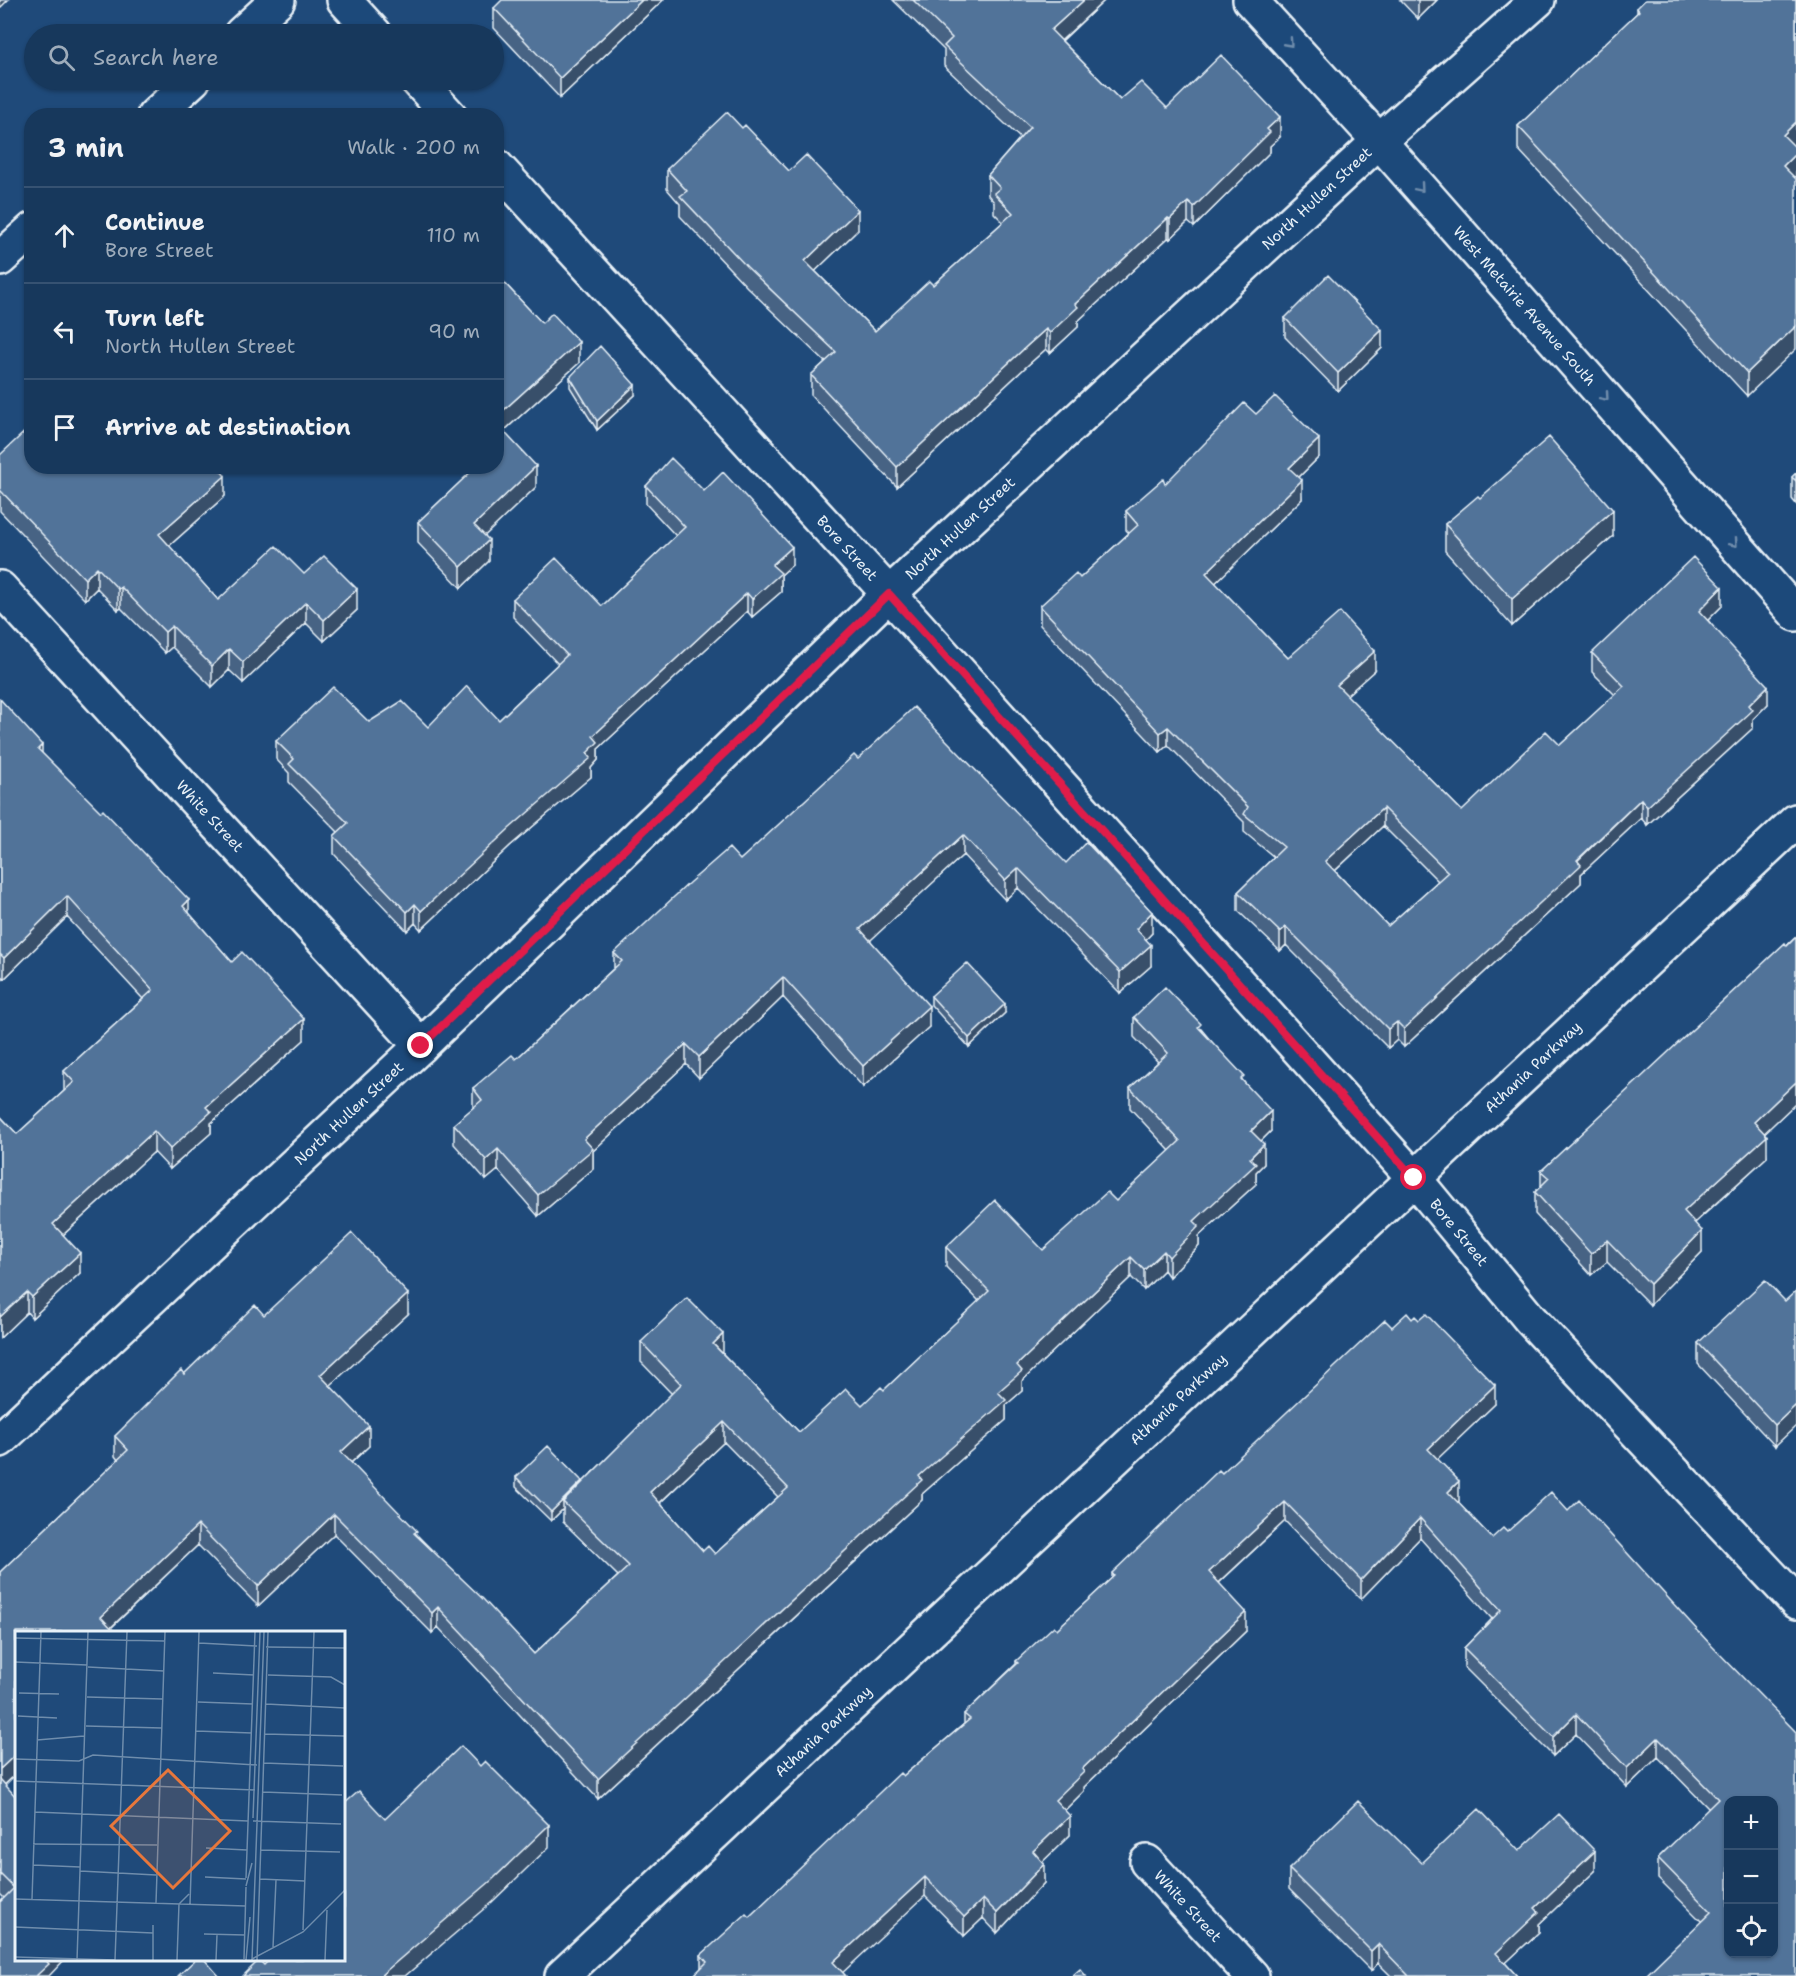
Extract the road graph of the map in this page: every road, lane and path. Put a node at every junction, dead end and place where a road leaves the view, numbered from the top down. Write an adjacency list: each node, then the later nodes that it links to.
1 (278, 0): 5 (street)
2 (344, 0): 6 (street)
3 (1250, 0): 11 (street, West Metairie Avenue South, one-way to 11)
4 (1538, 0): 11 (street, North Hullen Street)
5 (252, 24)
6 (366, 24)
7 (182, 90): 9 (street)
8 (426, 90): 10 (street)
9 (163, 108)
10 (443, 108)
11 (1379, 141): 16 (street, North Hullen Street); 17 (street, West Metairie Avenue South, one-way to 17)
12 (504, 175): 16 (street, Bore Street)
13 (24, 237): 14 (street)
14 (0, 259)
15 (0, 588): 19 (street, White Street)
16 (889, 594): 19 (street, North Hullen Street); 20 (street, Bore Street)
17 (1796, 614)
18 (1796, 821): 20 (street, Athania Parkway)
19 (421, 1046): 21 (street, North Hullen Street)
20 (1414, 1178): 22 (street, Bore Street); 24 (street, Athania Parkway)
21 (0, 1440)
22 (1796, 1602)
23 (1147, 1862): 25 (street, White Street)
24 (562, 1976)
25 (1252, 1976)

